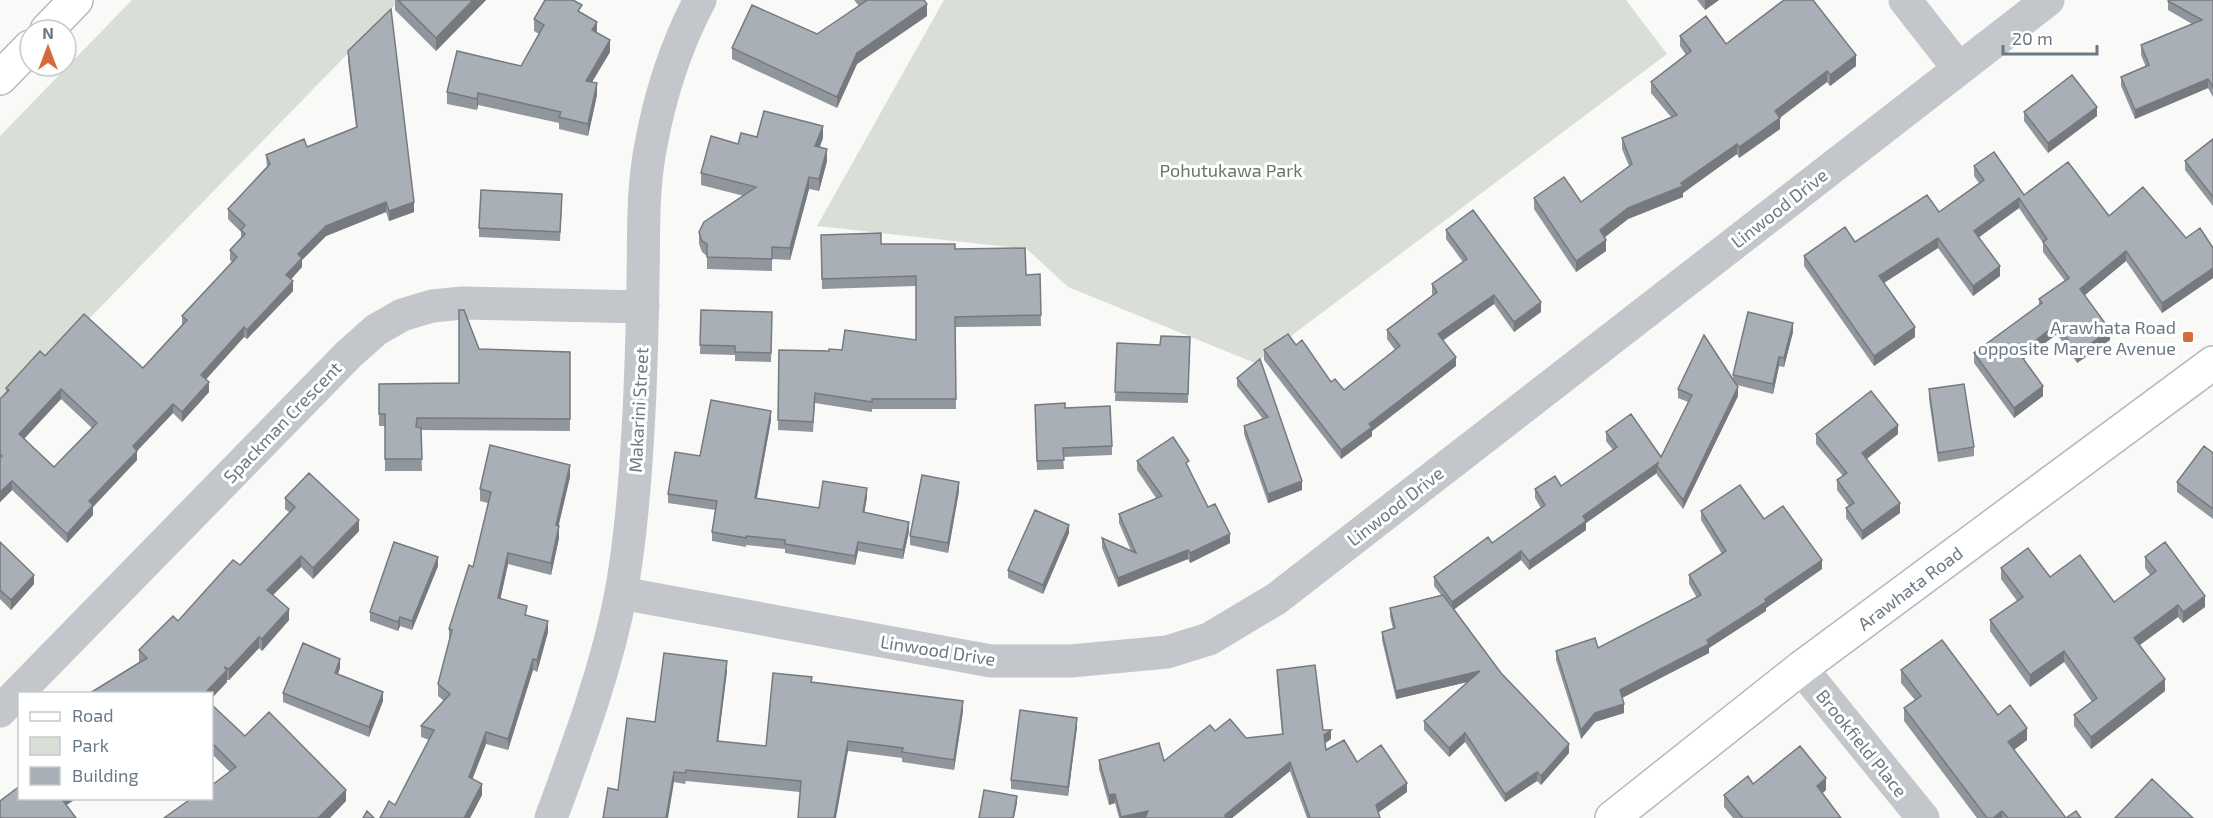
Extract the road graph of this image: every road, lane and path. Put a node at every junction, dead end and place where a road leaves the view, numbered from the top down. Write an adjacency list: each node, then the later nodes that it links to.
1 (76, 0): 5 (main road)
2 (700, 0): 9 (street, Makarini Street)
3 (1905, 0): 7 (street)
4 (2048, 0): 7 (street, Linwood Drive)
5 (59, 18)
6 (18, 59): 8 (main road)
7 (1959, 69): 11 (street, Linwood Drive)
8 (0, 78)
9 (643, 307): 11 (street, Makarini Street); 13 (street, Spackman Crescent)
10 (2210, 371): 12 (main road, Arawhata Road)
11 (621, 593): 16 (street, Makarini Street)
12 (1801, 668): 17 (main road, Arawhata Road); 18 (street, Brookfield Place)
13 (19, 692)
14 (18, 693): 15 (street, Spackman Crescent)
15 (0, 711)
16 (551, 818)
17 (1612, 818)
18 (1923, 818)

